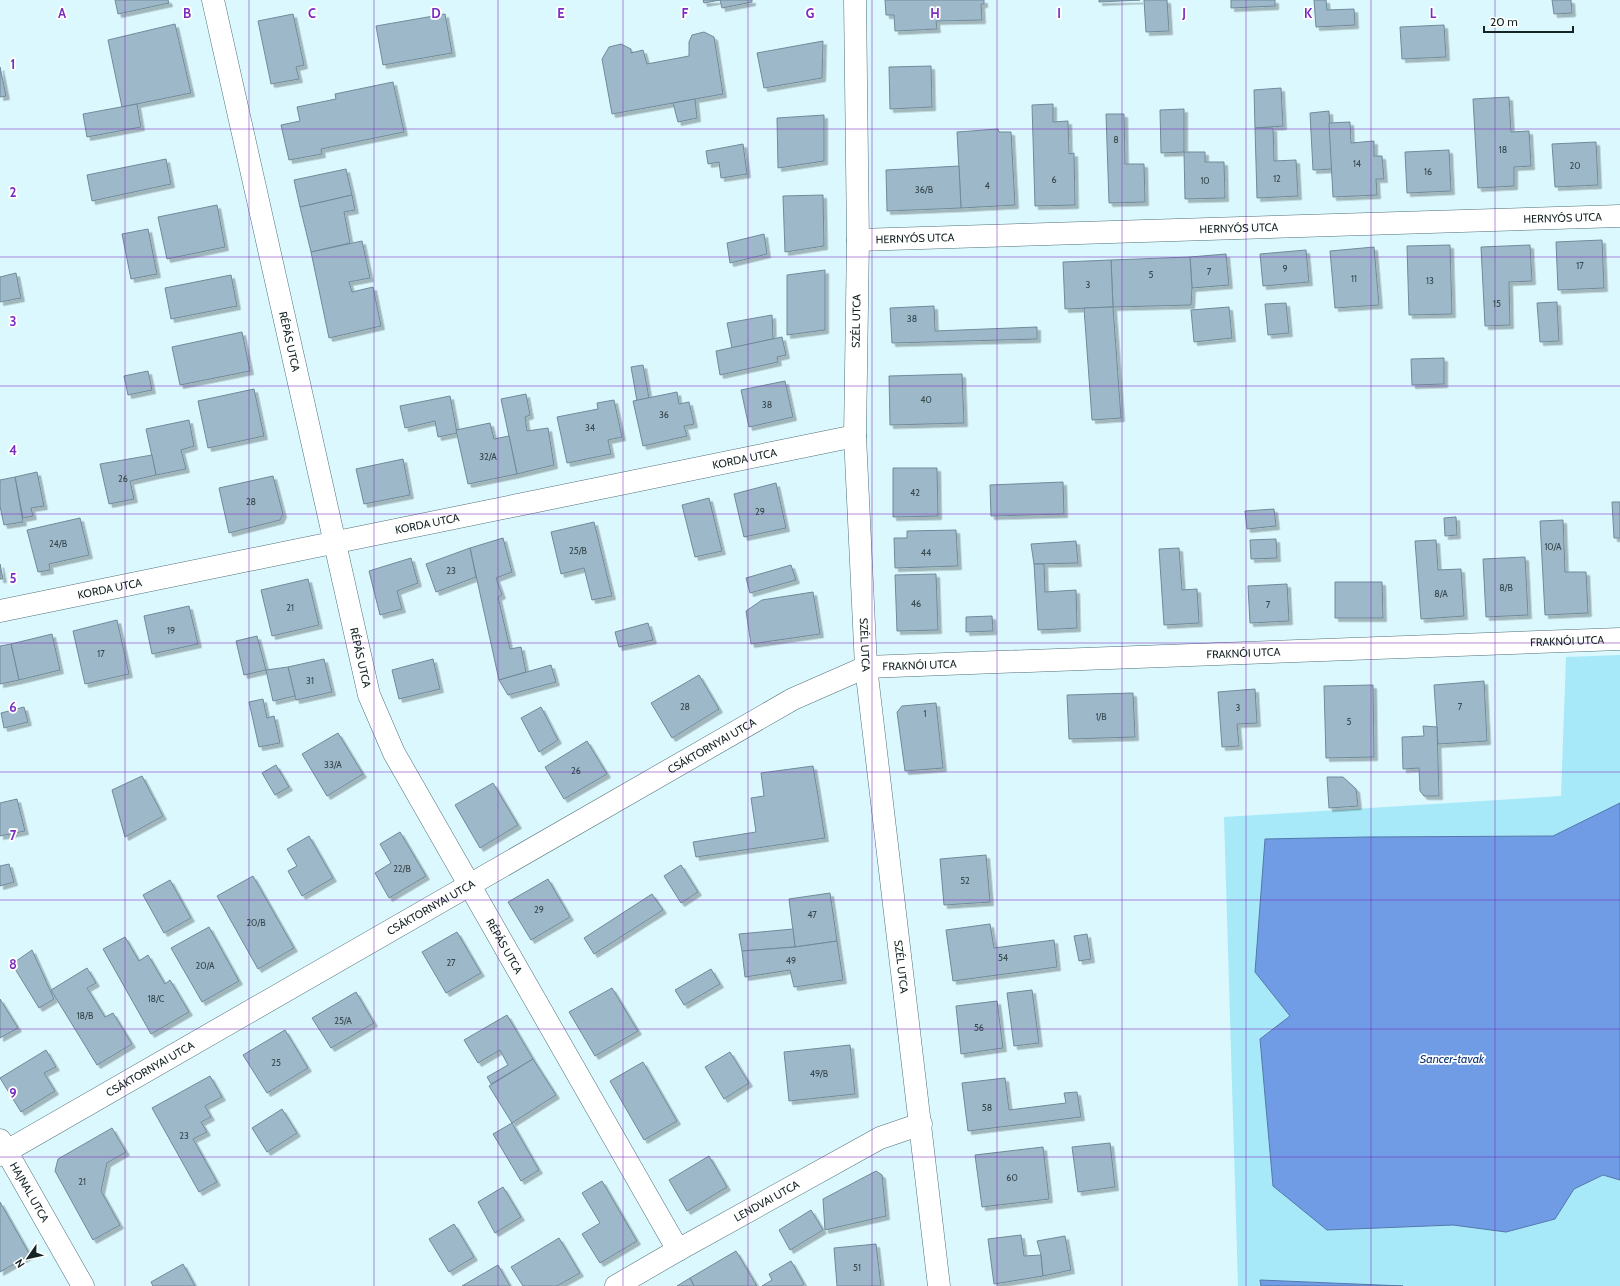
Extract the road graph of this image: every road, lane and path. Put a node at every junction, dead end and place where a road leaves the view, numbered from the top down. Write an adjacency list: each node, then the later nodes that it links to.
1 (213, 0): 6 (street, RÉPÁS UTCA)
2 (854, 0): 4 (street, SZÉL UTCA)
3 (1620, 216): 4 (street, HERNYÓS UTCA)
4 (858, 240): 5 (street, SZÉL UTCA)
5 (855, 436): 6 (street, KORDA UTCA); 9 (street, SZÉL UTCA)
6 (335, 543): 7 (street, KORDA UTCA); 10 (street, RÉPÁS UTCA)
7 (0, 611)
8 (1620, 639): 9 (street, FRAKNÓI UTCA)
9 (866, 667): 10 (street, CSÁKTORNYAI UTCA); 11 (street, SZÉL UTCA)
10 (469, 886): 12 (street, CSÁKTORNYAI UTCA); 13 (street, RÉPÁS UTCA)
11 (921, 1124): 13 (street, LENDVAI UTCA); 16 (street, SZÉL UTCA)
12 (2, 1149): 14 (street, HAJNAL UTCA)
13 (678, 1250): 15 (street, LENDVAI UTCA)
14 (83, 1286)
15 (616, 1286)
16 (939, 1286)

